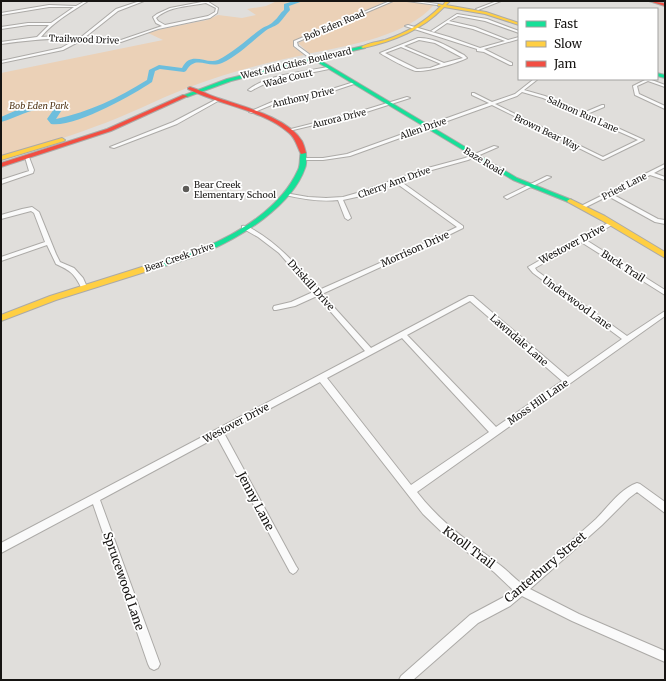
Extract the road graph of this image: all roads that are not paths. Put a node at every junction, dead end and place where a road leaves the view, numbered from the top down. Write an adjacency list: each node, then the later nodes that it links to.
1 (87, 1): 12 (street)
2 (144, 1): 25 (street)
3 (392, 1): 36 (street, Bob Eden Road)
4 (408, 1): 9 (street)
5 (488, 1): 10 (street)
6 (500, 1): 10 (street)
7 (651, 1): 11 (street)
8 (206, 2): 19 (street); 19 (street, Trailwood Drive)
9 (443, 3): 13 (street); 18 (street); 20 (street, West Mid Cities Boulevard)
10 (493, 3): 13 (street)
11 (664, 4)
12 (78, 7): 14 (street); 17 (street)
13 (477, 9): 15 (street)
14 (1, 14)
15 (518, 21)
16 (448, 22): 22 (street); 23 (street); 28 (street)
17 (52, 24): 21 (street); 24 (street)
18 (518, 24)
19 (164, 26): 25 (street, Trailwood Drive)
20 (412, 27): 22 (street); 26 (street); 36 (street, West Mid Cities Boulevard)
21 (1, 28)
22 (433, 31): 26 (street)
23 (518, 32)
24 (38, 38): 25 (street, Trailwood Drive); 29 (street, Trailwood Drive)
25 (82, 38): 37 (street)
26 (448, 38): 30 (street)
27 (518, 38): 28 (street)
28 (507, 41): 35 (street)
29 (1, 43)
30 (459, 44): 32 (street); 35 (street)
31 (402, 46): 32 (street); 38 (street); 38 (street)
32 (444, 46): 34 (street)
33 (453, 47): 34 (street)
34 (448, 48): 38 (street)
35 (478, 50): 39 (street)
36 (311, 57): 40 (street, Baze Road); 46 (street, West Mid Cities Boulevard)
37 (1, 62)
38 (445, 65)
39 (513, 65)
40 (328, 68): 44 (street, Baze Road); 47 (street, Wade Court)
41 (535, 80): 48 (street, Allen Drive)
42 (644, 80): 55 (street)
43 (649, 80): 45 (street)
44 (355, 84): 52 (street, Baze Road); 56 (street, Anthony Drive)
45 (665, 86)
46 (192, 90): 51 (street); 64 (street, West Mid Cities Boulevard); 65 (street, West Mid Cities Boulevard)
47 (250, 90)
48 (522, 91): 53 (street, Allen Drive); 57 (street, Salmon Run Lane)
49 (473, 94): 53 (street, Brown Bear Way)
50 (408, 98): 52 (street, Aurora Drive)
51 (216, 101): 56 (street); 61 (street)
52 (388, 104): 58 (street, Baze Road); 59 (street, Aurora Drive)
53 (492, 104): 58 (street, Allen Drive); 60 (street, Brown Bear Way)
54 (603, 106): 57 (street)
55 (664, 107)
56 (251, 112): 59 (street)
57 (584, 114): 60 (street, Salmon Run Lane)
58 (428, 127): 63 (street, Baze Road); 66 (street, Allen Drive)
59 (289, 130): 66 (street)
60 (642, 140)
61 (112, 147)
62 (496, 147): 63 (street, Cherry Ann Drive)
63 (475, 155): 72 (street, Cherry Ann Drive); 74 (street, Baze Road)
64 (27, 157): 67 (street, West Mid Cities Boulevard); 73 (street)
65 (1, 158)
66 (304, 159): 75 (street, Bear Creek Drive)
67 (1, 165)
68 (665, 165): 69 (street, Priest Lane)
69 (650, 172): 71 (street); 76 (street, Priest Lane)
70 (549, 178): 74 (street)
71 (665, 179)
72 (396, 181): 78 (street, Cherry Ann Drive); 92 (street, Morrison Drive)
73 (1, 182)
74 (531, 187): 77 (street); 79 (street, Baze Road)
75 (287, 194): 78 (street, Cherry Ann Drive); 84 (street, Bear Creek Drive)
76 (608, 194): 79 (street, Priest Lane); 82 (street)
77 (507, 197)
78 (341, 200): 81 (street)
79 (582, 208): 83 (street, Baze Road)
80 (1, 217): 86 (street)
81 (348, 218)
82 (665, 222)
83 (610, 224): 85 (street, Westover Drive); 87 (street, Baze Road)
84 (244, 227): 90 (street, Bear Creek Drive); 92 (street, Driskill Drive)
85 (581, 239): 89 (street, Westover Drive); 91 (street, Buck Trail)
86 (48, 243): 88 (street); 90 (street)
87 (665, 255)
88 (1, 259)
89 (534, 265): 98 (street, Underwood Lane)
90 (84, 287): 96 (street, Bear Creek Drive)
91 (665, 292)
92 (317, 293): 94 (street); 99 (street, Driskill Drive)
93 (471, 298): 97 (street, Westover Drive); 101 (street, Lawndale Lane)
94 (276, 308)
95 (665, 313): 98 (street, Moss Hill Lane)
96 (1, 318)
97 (402, 334): 99 (street, Westover Drive); 103 (street)
98 (628, 339): 101 (street, Moss Hill Lane)
99 (370, 351): 100 (street, Westover Drive)
100 (321, 377): 102 (street, Westover Drive); 104 (street, Knoll Trail)
101 (567, 382): 103 (street, Moss Hill Lane)
102 (220, 432): 105 (street, Westover Drive); 108 (street, Jenny Lane)
103 (495, 432): 104 (street, Moss Hill Lane)
104 (410, 492): 109 (street, Knoll Trail)
105 (95, 498): 107 (street, Westover Drive); 111 (street, Sprucewood Lane)
106 (665, 508): 109 (street, Canterbury Street)
107 (1, 548)
108 (293, 569)
109 (522, 590): 110 (street, Knoll Trail); 112 (street, Canterbury Street)
110 (665, 657)
111 (154, 664)
112 (405, 680)

